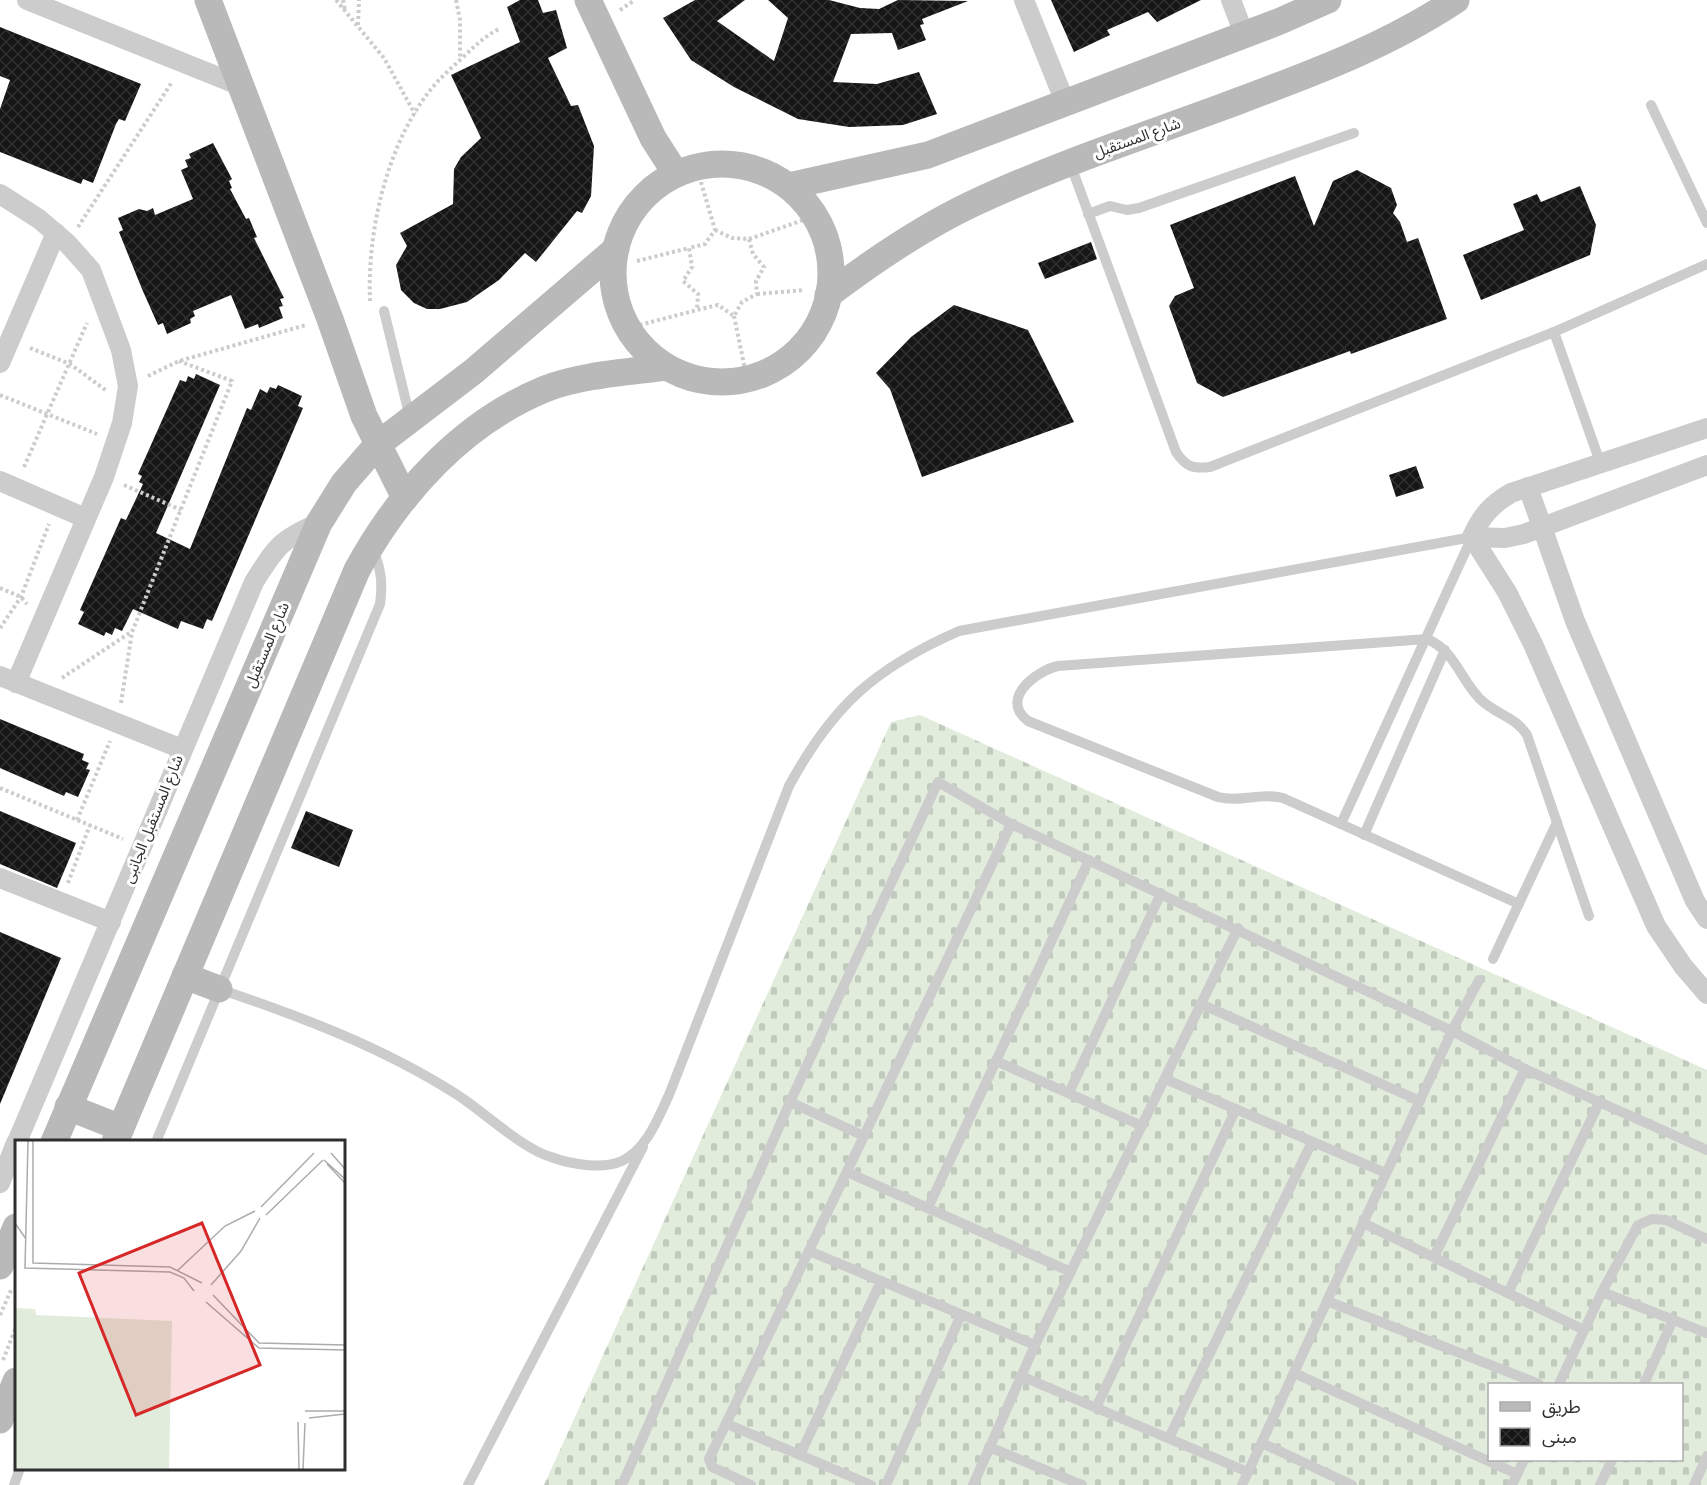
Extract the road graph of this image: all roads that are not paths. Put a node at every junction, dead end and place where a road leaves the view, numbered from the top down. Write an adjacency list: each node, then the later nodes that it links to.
1 (27, 0): 9 (street)
2 (208, 0): 9 (street)
3 (588, 0): 14 (street)
4 (1024, 0): 10 (street)
5 (1231, 0): 8 (street)
6 (1328, 0): 8 (street)
7 (1456, 0): 13 (street, شارع المستقبل)
8 (1244, 34): 10 (street)
9 (241, 86): 29 (street)
10 (1065, 102): 15 (street)
11 (1651, 105): 18 (lane)
12 (1354, 133): 17 (lane)
13 (1070, 163): 17 (lane); 22 (street, شارع المستقبل)
14 (687, 170): 15 (street); 20 (street)
15 (789, 186): 22 (street)
16 (0, 194): 19 (street)
17 (1088, 214): 24 (lane)
18 (1707, 223)
19 (62, 238): 25 (street); 35 (street)
20 (615, 258): 26 (street); 27 (street, شارع المستقبل)
21 (1707, 264): 24 (lane)
22 (829, 291): 26 (street)
23 (384, 311): 27 (lane)
24 (1554, 332): 30 (lane)
25 (0, 363)
26 (666, 367): 34 (street)
27 (410, 418): 29 (street, شارع المستقبل)
28 (1707, 428): 30 (street)
29 (376, 445): 34 (street); 36 (street, شارع المستقبل)
30 (1600, 462): 33 (street)
31 (1707, 465): 37 (street)
32 (8, 484): 35 (street)
33 (1528, 487): 37 (street); 38 (street)
34 (405, 498): 39 (street)
35 (85, 518): 42 (street)
36 (319, 523): 43 (street, شارع المستقبل الجانبى); 70 (street, شارع المستقبل)
37 (1541, 527): 38 (street); 53 (street)
38 (1472, 537): 40 (lane); 60 (street); 78 (lane)
39 (371, 545): 57 (street); 59 (lane)
40 (1426, 639): 41 (lane); 46 (lane); 46 (lane)
41 (1445, 650): 44 (lane); 47 (lane)
42 (8, 680): 43 (street)
43 (182, 749): 54 (street, شارع المستقبل الجانبى)
44 (1557, 822): 51 (lane); 52 (lane)
45 (1011, 824): 48 (lane); 68 (lane); 74 (lane)
46 (1341, 824): 47 (lane)
47 (1364, 835): 51 (lane)
48 (1089, 860): 50 (lane); 63 (lane)
49 (0, 878): 54 (street)
50 (1161, 893): 55 (lane); 66 (lane)
51 (1518, 903): 56 (lane)
52 (1589, 915)
53 (1707, 919)
54 (111, 922): 75 (street, شارع المستقبل الجانبى)
55 (1238, 928): 61 (lane); 62 (lane)
56 (1493, 958)
57 (185, 976): 59 (street); 73 (street)
58 (1479, 980): 62 (lane)
59 (219, 989): 77 (lane); 78 (lane)
60 (1707, 994)
61 (1201, 1004): 65 (lane); 67 (lane)
62 (1452, 1031): 64 (lane); 67 (lane)
63 (996, 1061): 66 (lane); 85 (lane)
64 (1525, 1069): 69 (lane); 90 (lane)
65 (1165, 1079): 71 (lane); 72 (lane)
66 (1069, 1093): 72 (lane)
67 (1419, 1101): 83 (lane)
68 (790, 1102): 74 (lane); 124 (lane)
69 (1599, 1103): 81 (lane); 95 (lane)
70 (68, 1107): 73 (street); 76 (street, شارع المستقبل)
71 (1236, 1109): 79 (lane); 108 (lane)
72 (1142, 1126): 91 (lane)
73 (118, 1135)
74 (864, 1136): 82 (lane)
75 (18, 1140)
76 (55, 1140)
77 (157, 1140)
78 (646, 1140): 123 (lane)
79 (1312, 1142): 83 (lane); 111 (lane)
80 (15, 1147): 84 (street, شارع المستقبل الجانبى)
81 (1707, 1150)
82 (847, 1172): 85 (lane); 89 (lane)
83 (1386, 1173): 86 (lane)
84 (0, 1183)
85 (928, 1208): 91 (lane)
86 (1363, 1223): 90 (lane); 96 (lane)
87 (15, 1232): 92 (street)
88 (1707, 1239): 94 (lane)
89 (809, 1251): 93 (lane); 110 (lane)
90 (1434, 1257): 95 (lane)
91 (1071, 1272): 101 (lane)
92 (6, 1276)
93 (881, 1281): 97 (lane); 114 (lane)
94 (1602, 1292): 98 (lane); 99 (lane)
95 (1508, 1293): 99 (lane)
96 (1327, 1301): 102 (lane); 105 (lane)
97 (962, 1315): 101 (lane); 127 (lane)
98 (1673, 1320): 100 (lane); 107 (lane)
99 (1584, 1330): 106 (lane)
100 (1707, 1333)
101 (1035, 1345): 103 (lane)
102 (1294, 1372): 112 (lane); 120 (lane)
103 (1021, 1376): 108 (lane); 113 (lane)
104 (15, 1383): 109 (street)
105 (1536, 1383)
106 (1558, 1383)
107 (1644, 1383)
108 (1096, 1407): 111 (lane)
109 (0, 1420)
110 (727, 1424): 114 (lane); 125 (lane)
111 (1169, 1438): 119 (lane)
112 (1262, 1443): 119 (lane); 121 (lane)
113 (989, 1447): 128 (lane); 129 (lane)
114 (800, 1455): 126 (lane)
115 (1707, 1456): 133 (lane)
116 (1524, 1461): 120 (lane)
117 (1612, 1461): 132 (lane)
118 (19, 1470): 122 (lane)
119 (1248, 1472): 130 (lane)
120 (1515, 1480)
121 (1333, 1481): 131 (lane)
122 (14, 1485)
123 (468, 1485)
124 (622, 1485)
125 (751, 1485)
126 (871, 1485)
127 (886, 1485)
128 (973, 1485)
129 (1082, 1485)
130 (1242, 1485)
131 (1352, 1485)
132 (1600, 1485)
133 (1694, 1485)

